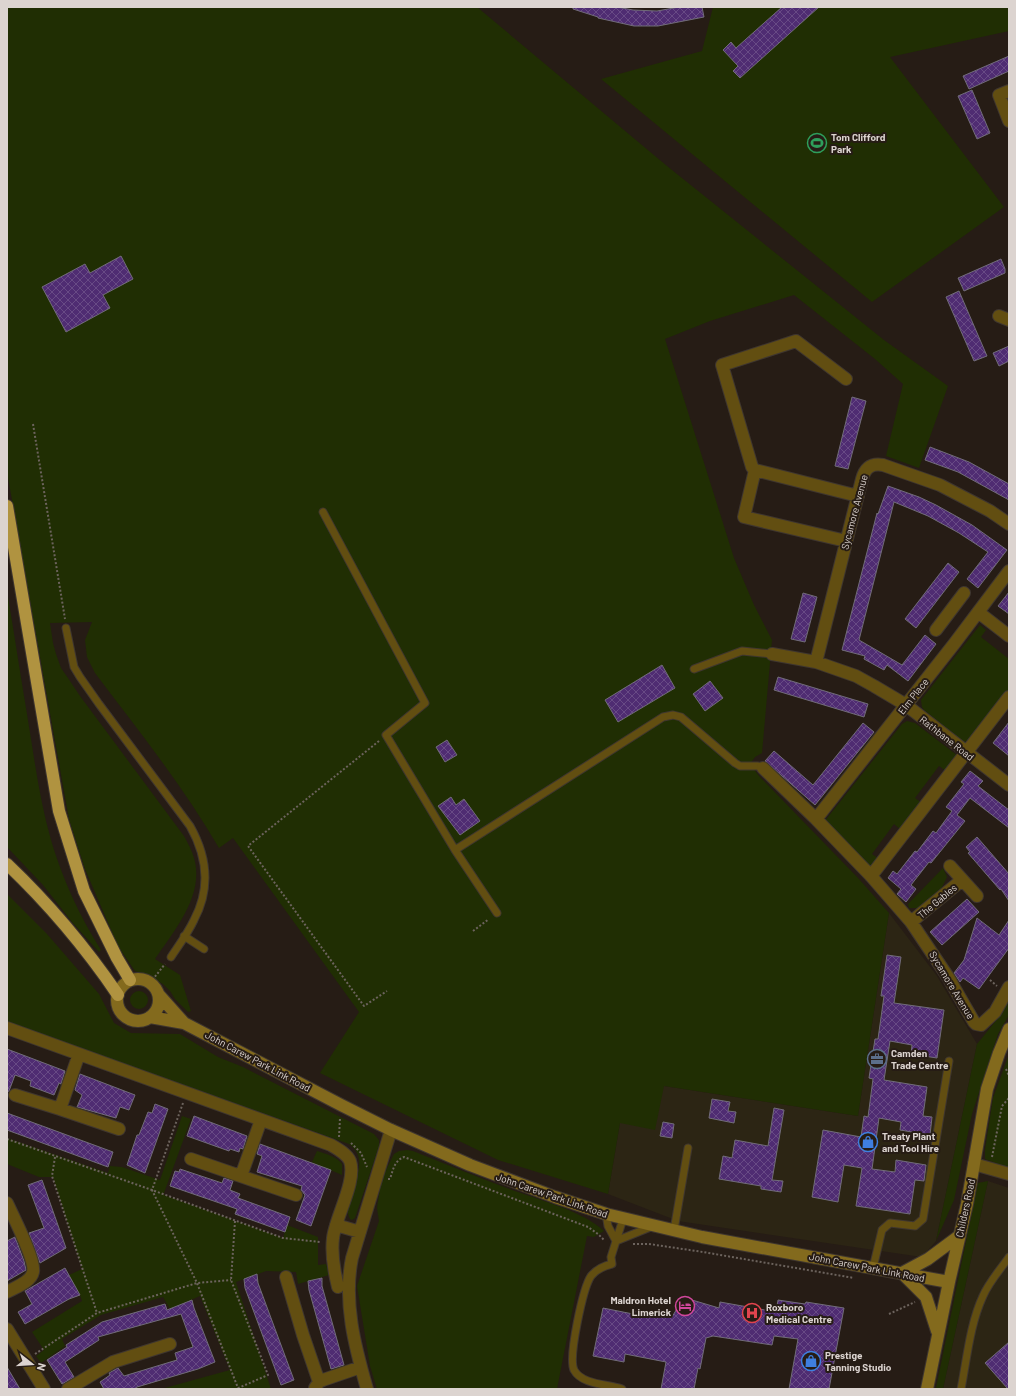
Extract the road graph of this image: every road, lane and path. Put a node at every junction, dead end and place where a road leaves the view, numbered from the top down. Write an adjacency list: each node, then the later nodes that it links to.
1 (1009, 91): 2 (street)
2 (1009, 121)
3 (846, 379): 5 (street)
4 (33, 424): 16 (path)
5 (755, 470): 6 (street); 10 (street)
6 (858, 496): 9 (street, Sycamore Avenue); 10 (street, Sycamore Avenue)
7 (7, 506): 43 (highway)
8 (323, 512): 24 (lane)
9 (1009, 524)
10 (846, 541): 20 (street, Sycamore Avenue)
11 (1009, 571): 13 (street, Elm Place)
12 (964, 593): 14 (street)
13 (978, 612): 15 (street, Elm Place); 18 (street)
14 (949, 613): 15 (street); 17 (street)
15 (967, 627): 23 (street, Elm Place)
16 (66, 628): 40 (lane)
17 (936, 630)
18 (1009, 636)
19 (772, 654): 20 (street, Rathbane Road); 21 (lane)
20 (816, 662): 23 (street, Rathbane Road)
21 (694, 669)
22 (1009, 697): 25 (street)
23 (906, 706): 25 (street, Rathbane Road); 28 (street, Elm Place)
24 (386, 735): 29 (lane); 46 (path)
25 (966, 752): 27 (street, Rathbane Road); 33 (street)
26 (763, 768): 28 (street); 29 (lane)
27 (1009, 785)
28 (816, 820): 33 (street)
29 (455, 850): 37 (lane)
30 (7, 864): 34 (highway)
31 (950, 866): 35 (street, The Gables)
32 (7, 868): 34 (highway)
33 (871, 876): 38 (street)
34 (24, 880): 47 (highway)
35 (962, 880): 36 (street, The Gables); 38 (street, The Gables)
36 (977, 896)
37 (497, 913): 39 (path)
38 (911, 922): 45 (street, Sycamore Avenue)
39 (473, 931)
40 (184, 936): 41 (lane); 42 (lane)
41 (204, 949)
42 (171, 957): 44 (path)
43 (130, 980): 44 (main road); 47 (main road)
44 (150, 983): 48 (main road)
45 (1009, 987)
46 (387, 991)
47 (118, 995): 49 (main road)
48 (159, 995): 49 (main road); 50 (main road, John Carew Park Link Road)
49 (150, 1017): 50 (main road, John Carew Park Link Road)
50 (184, 1023): 58 (main road, John Carew Park Link Road)
51 (7, 1028): 53 (street)
52 (1009, 1029): 69 (main road, Childers Road)
53 (79, 1054): 55 (street); 59 (street)
54 (949, 1061): 88 (lane)
55 (186, 1093): 60 (street); 74 (path)
56 (15, 1095): 59 (street)
57 (1009, 1098): 70 (path)
58 (341, 1105): 62 (main road, John Carew Park Link Road); 63 (path)
59 (60, 1109): 61 (street)
60 (261, 1120): 72 (street); 80 (street)
61 (120, 1130)
62 (391, 1130): 73 (street); 77 (main road, John Carew Park Link Road)
63 (339, 1139)
64 (7, 1140): 67 (path)
65 (346, 1141): 73 (path)
66 (688, 1148): 82 (lane)
67 (55, 1157): 74 (path); 97 (path)
68 (191, 1158): 72 (street)
69 (974, 1164): 70 (street); 84 (main road, Childers Road)
70 (989, 1168): 71 (street)
71 (1009, 1174)
72 (241, 1176): 75 (street)
73 (377, 1176): 83 (street); 86 (path)
74 (152, 1190): 79 (path); 94 (path)
75 (296, 1195)
76 (7, 1203): 96 (street)
77 (606, 1214): 78 (main road, John Carew Park Link Road); 86 (lane)
78 (623, 1219): 81 (main road, John Carew Park Link Road); 86 (lane)
79 (235, 1221): 85 (path); 92 (path)
80 (336, 1225): 83 (street); 95 (street)
81 (653, 1226): 82 (main road, John Carew Park Link Road); 86 (lane)
82 (674, 1230): 88 (main road, John Carew Park Link Road)
83 (360, 1232): 102 (street)
84 (959, 1236): 89 (main road); 93 (main road, Childers Road)
85 (325, 1242)
86 (615, 1243): 91 (path); 108 (lane)
87 (1009, 1258): 110 (lane)
88 (873, 1268): 89 (main road, John Carew Park Link Road)
89 (902, 1273): 93 (main road, John Carew Park Link Road); 99 (main road)
90 (286, 1277): 103 (street)
91 (855, 1278)
92 (231, 1280): 94 (path); 106 (path)
93 (948, 1282): 99 (main road, Childers Road)
94 (197, 1283): 97 (path); 106 (path)
95 (338, 1287)
96 (7, 1292)
97 (97, 1313): 101 (path)
98 (7, 1329): 101 (street)
99 (938, 1333): 109 (main road, Childers Road)
100 (170, 1344): 105 (street)
101 (26, 1360): 104 (street)
102 (361, 1367): 103 (street); 107 (street)
103 (317, 1386)
104 (44, 1389)
105 (68, 1389)
106 (237, 1389)
107 (367, 1389)
108 (622, 1389)
109 (926, 1389)
110 (962, 1389)

